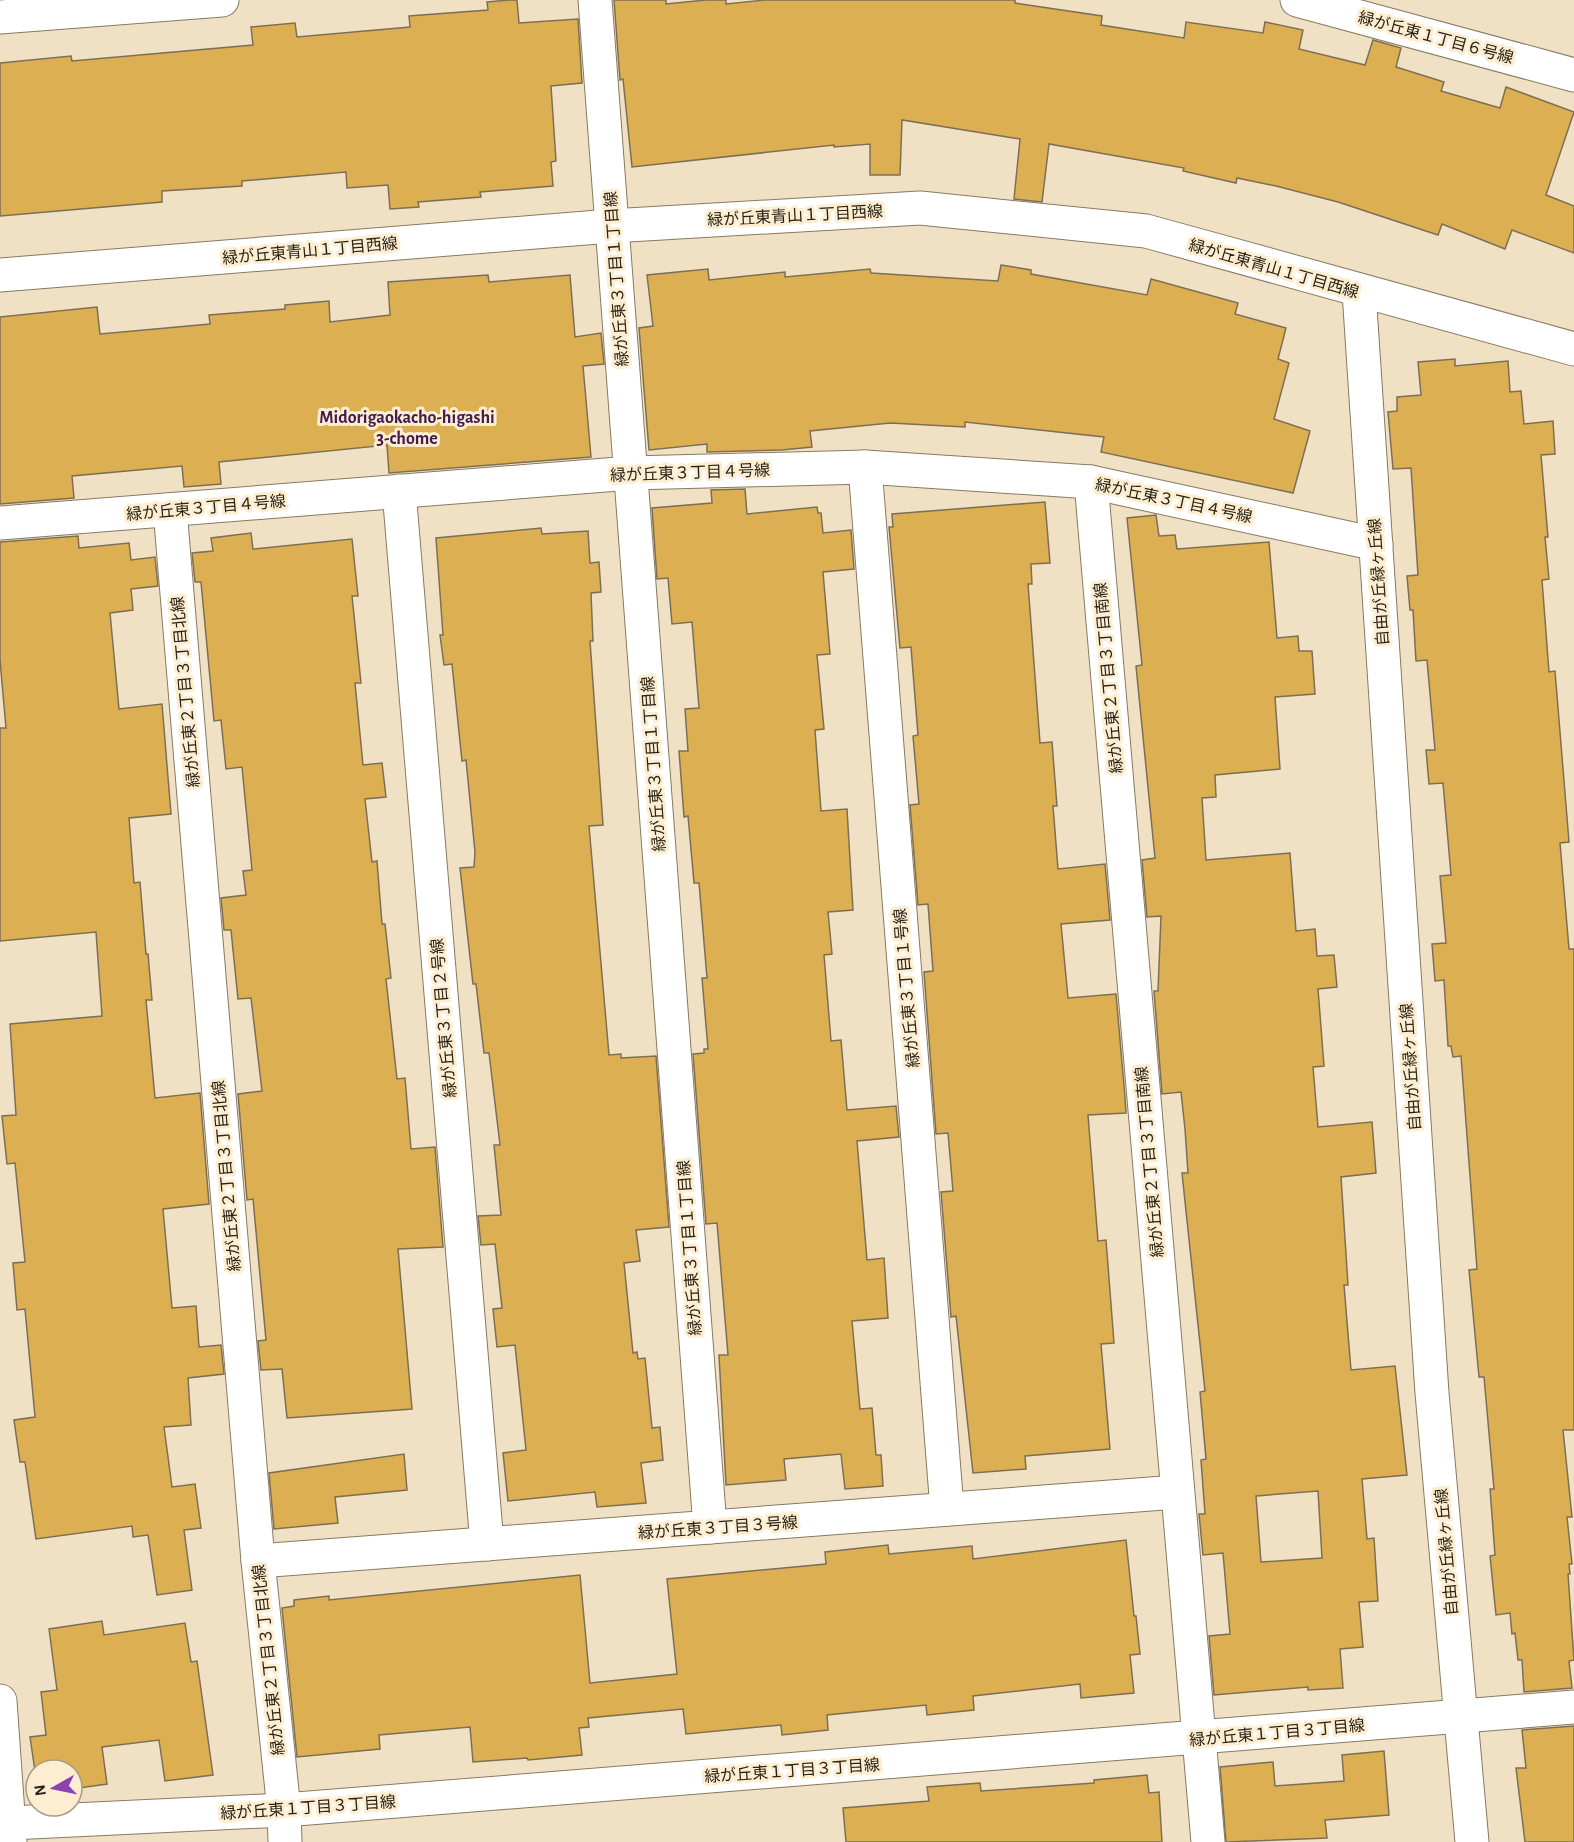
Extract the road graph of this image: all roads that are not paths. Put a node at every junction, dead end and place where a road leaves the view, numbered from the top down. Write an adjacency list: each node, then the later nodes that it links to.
1 (222, 0): 4 (street)
2 (595, 0): 6 (street, 緑が丘東３丁目１丁目線)
3 (1297, 0): 5 (street, 緑が丘東１丁目６号線)
4 (0, 17)
5 (1574, 75)
6 (611, 226): 7 (street, 緑が丘東青山１丁目西線); 8 (street, 緑が丘東青山１丁目西線); 11 (street, 緑が丘東３丁目１丁目線)
7 (0, 275)
8 (1359, 292): 9 (street, 緑が丘東青山１丁目西線); 16 (street, 自由が丘緑ヶ丘線)
9 (1574, 349)
10 (865, 467): 11 (street, 緑が丘東３丁目４号線); 12 (street, 緑が丘東３丁目４号線); 18 (street, 緑が丘東３丁目１号線)
11 (631, 473): 13 (street, 緑が丘東３丁目４号線); 19 (street, 緑が丘東３丁目１丁目線)
12 (1091, 482): 16 (street, 緑が丘東３丁目４号線); 17 (street, 緑が丘東２丁目３丁目南線)
13 (399, 491): 14 (street, 緑が丘東３丁目４号線); 20 (street, 緑が丘東３丁目２号線)
14 (170, 510): 15 (street, 緑が丘東３丁目４号線); 21 (street, 緑が丘東２丁目３丁目北線)
15 (0, 524)
16 (1376, 544): 24 (street, 自由が丘緑ヶ丘線)
17 (1177, 1492): 18 (street, 緑が丘東３丁目３号線); 25 (street, 緑が丘東２丁目３丁目南線)
18 (947, 1509): 19 (street, 緑が丘東３丁目３号線)
19 (710, 1527): 20 (street, 緑が丘東３丁目３号線)
20 (487, 1544): 21 (street, 緑が丘東３丁目３号線)
21 (258, 1561): 26 (street, 緑が丘東２丁目３丁目北線)
22 (0, 1701): 27 (street)
23 (1574, 1707): 24 (street, 緑が丘東１丁目３丁目線)
24 (1461, 1716): 25 (street, 緑が丘東１丁目３丁目線); 29 (street, 自由が丘緑ヶ丘線)
25 (1198, 1739): 26 (street, 緑が丘東１丁目３丁目線); 28 (street, 緑が丘東２丁目３丁目南線)
26 (284, 1826): 27 (street, 緑が丘東１丁目３丁目線)
27 (10, 1833)
28 (1208, 1842)
29 (1472, 1842)

